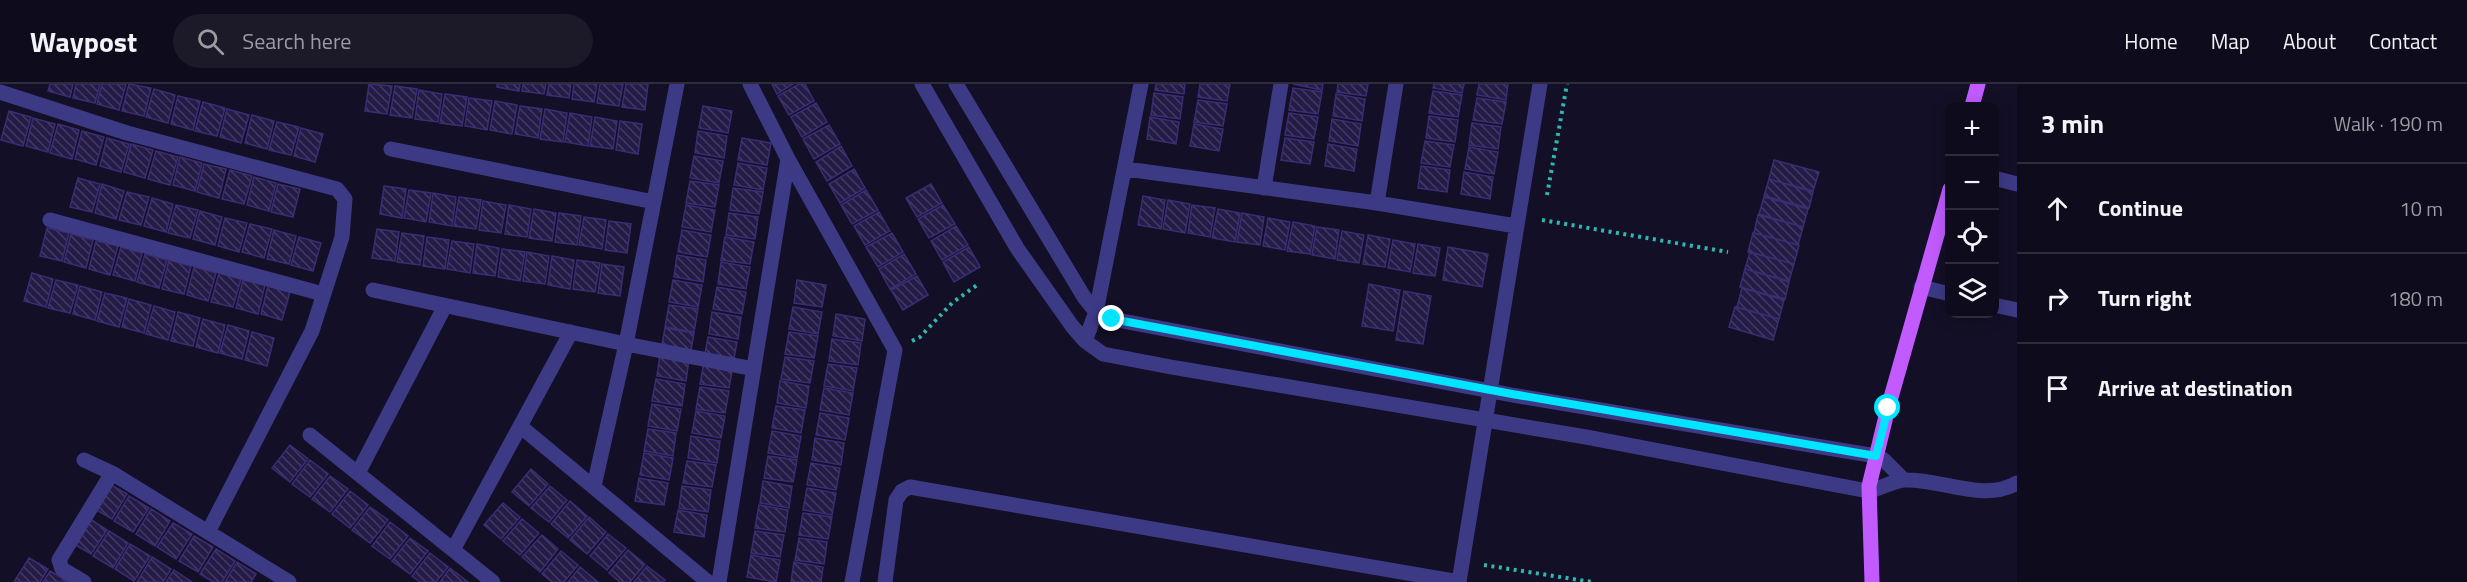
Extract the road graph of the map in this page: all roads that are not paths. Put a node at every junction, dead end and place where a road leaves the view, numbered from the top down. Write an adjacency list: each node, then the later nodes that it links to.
1 (677, 84): 18 (street)
2 (750, 84): 13 (street)
3 (922, 84): 32 (street)
4 (956, 84): 30 (street)
5 (1141, 84): 14 (street)
6 (1281, 84): 17 (street)
7 (1396, 84): 19 (street)
8 (1540, 84): 22 (street)
9 (1978, 84): 11 (main road)
10 (0, 92): 26 (street)
11 (1973, 102)
12 (391, 149): 18 (street)
13 (788, 159): 34 (street); 54 (street)
14 (1126, 170): 17 (street); 30 (street)
15 (1999, 179): 16 (street)
16 (2017, 184)
17 (1263, 188): 19 (street)
18 (654, 202): 33 (street)
19 (1377, 203): 22 (street)
20 (1945, 206): 23 (main road)
21 (50, 220): 26 (street)
22 (1516, 226): 35 (street)
23 (1921, 287): 25 (street); 39 (main road)
24 (373, 290): 27 (street)
25 (1945, 293)
26 (323, 294): 47 (street)
27 (445, 306): 31 (street); 42 (street)
28 (1999, 306): 29 (street)
29 (2017, 310)
30 (1096, 312): 32 (street); 35 (street)
31 (571, 332): 33 (street); 37 (street)
32 (1085, 341): 36 (street)
33 (626, 344): 34 (street); 45 (street)
34 (754, 369): 53 (street)
35 (1490, 390): 36 (street); 39 (street)
36 (1484, 421): 46 (street); 56 (street)
37 (519, 426): 45 (street); 48 (street)
38 (310, 435): 42 (street)
39 (1876, 456): 43 (street); 46 (main road)
40 (84, 460): 41 (street)
41 (112, 473): 47 (street); 49 (street)
42 (357, 473): 48 (street)
43 (1904, 480): 44 (street); 46 (street)
44 (2017, 483)
45 (594, 486): 52 (street)
46 (1868, 491): 57 (main road)
47 (208, 532): 50 (street)
48 (453, 550): 51 (street)
49 (84, 582)
50 (289, 582)
51 (493, 582)
52 (708, 582)
53 (719, 582)
54 (852, 582)
55 (885, 582): 56 (street)
56 (1459, 582)
57 (1872, 582)

